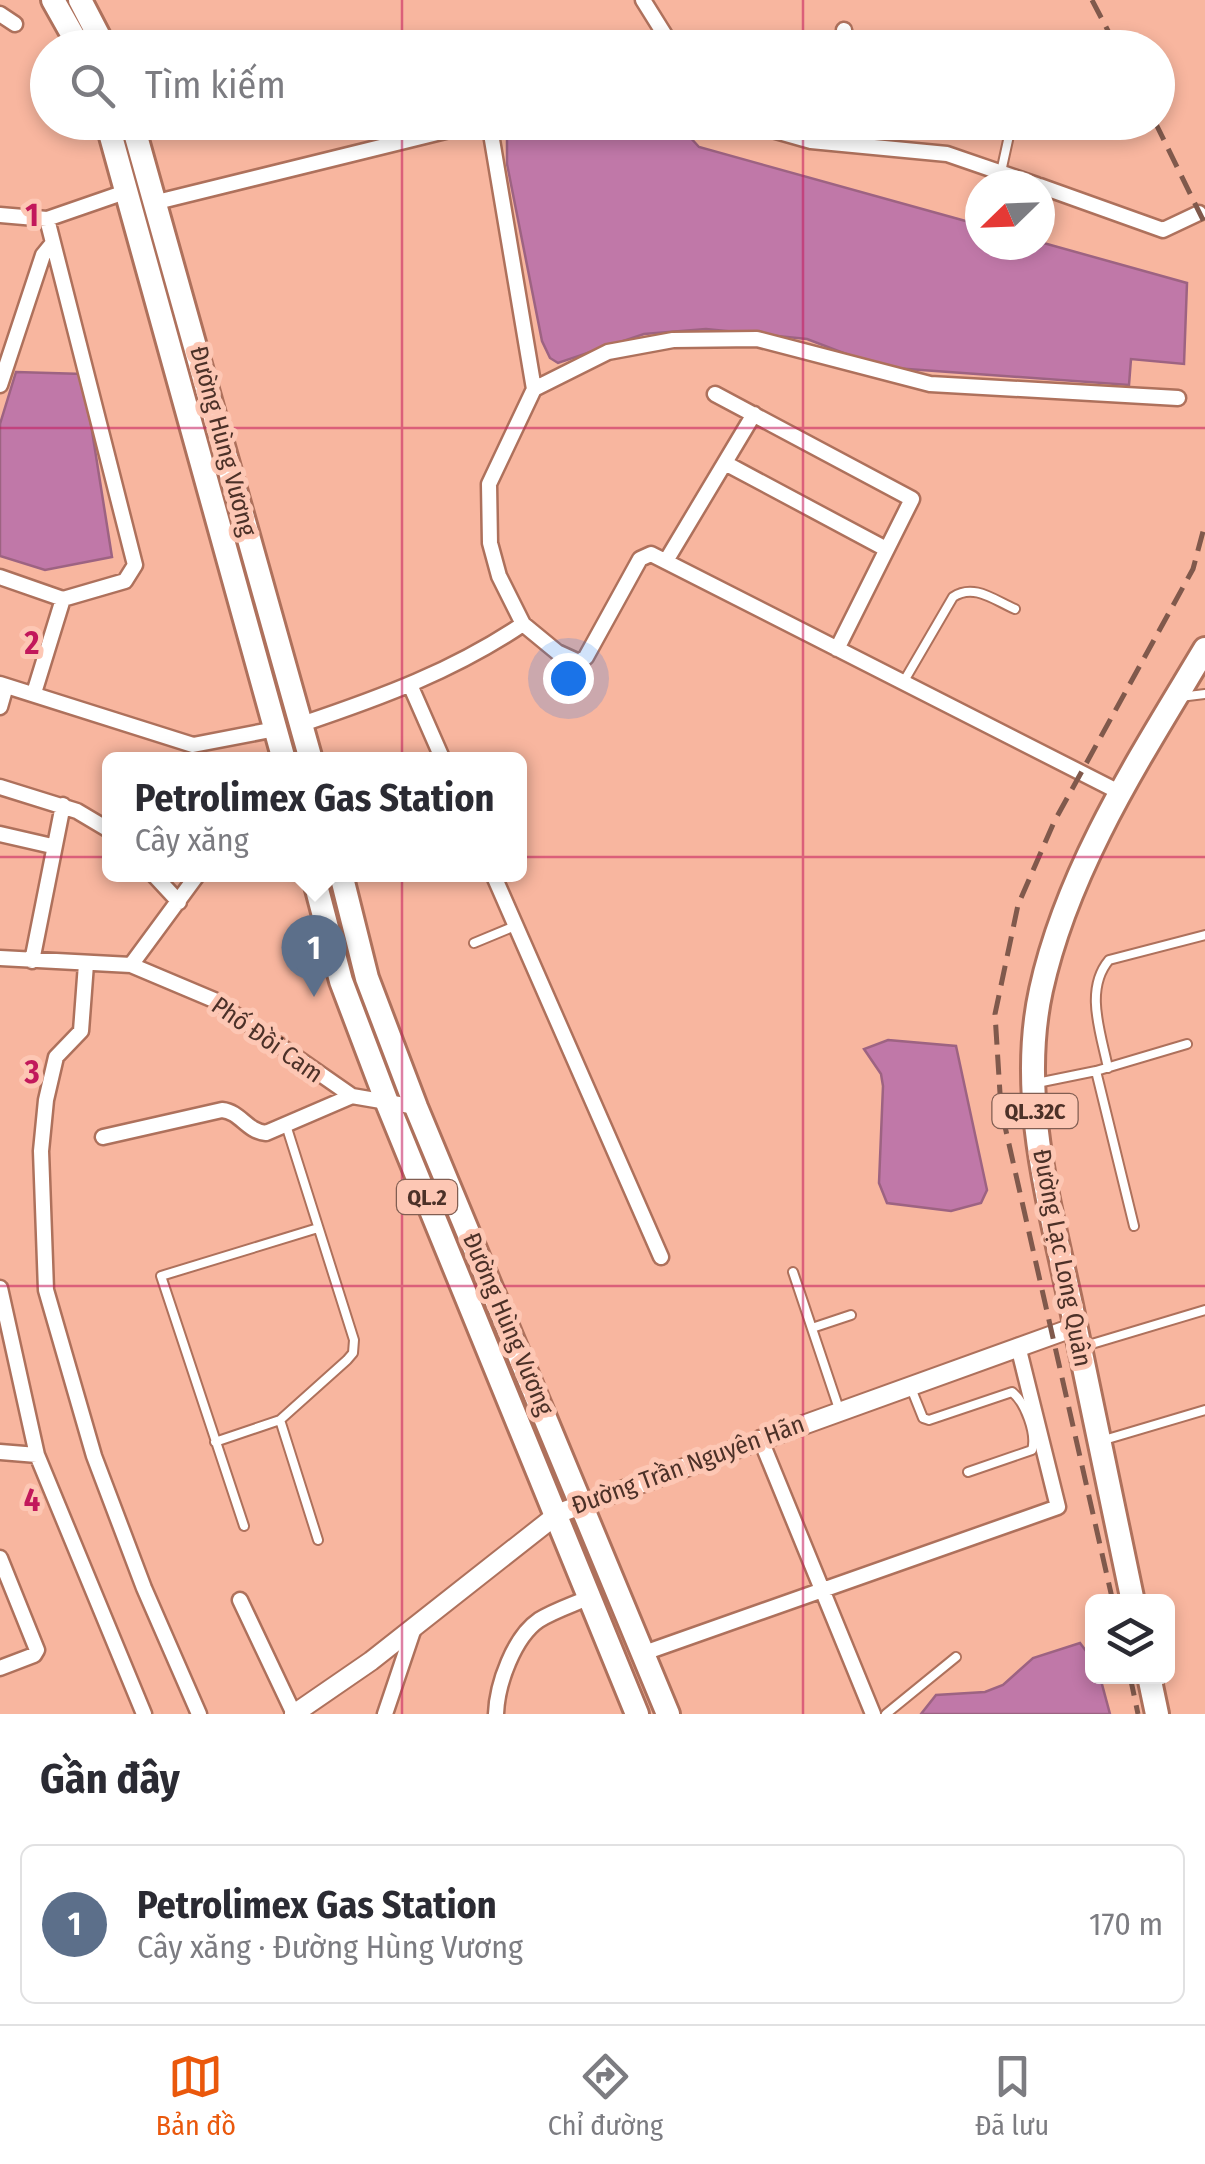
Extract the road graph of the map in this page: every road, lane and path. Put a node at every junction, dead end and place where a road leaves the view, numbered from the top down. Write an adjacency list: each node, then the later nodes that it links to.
1 (53, 0): 6 (main road)
2 (80, 0): 7 (main road)
3 (643, 0): 8 (street)
4 (0, 14): 5 (street)
5 (15, 24)
6 (70, 30)
7 (96, 30)
8 (662, 30)
9 (112, 140): 19 (main road, Đường Hùng Vương)
10 (138, 140): 21 (main road, Đường Hùng Vương)
11 (412, 140): 21 (street)
12 (489, 140): 27 (street)
13 (818, 140): 16 (street)
14 (853, 140): 16 (street)
15 (1008, 140): 18 (lane)
16 (853, 144): 17 (street)
17 (995, 170)
18 (1001, 170)
19 (128, 191): 24 (street); 33 (main road, Đường Hùng Vương)
20 (1055, 192): 22 (street)
21 (157, 202): 31 (main road, Đường Hùng Vương)
22 (1199, 214)
23 (0, 215): 24 (street)
24 (47, 219): 25 (street)
25 (52, 244): 26 (street); 37 (street)
26 (0, 386)
27 (534, 389): 29 (street); 39 (street)
28 (715, 394): 30 (street)
29 (1178, 398)
30 (754, 414): 32 (street); 34 (street)
31 (228, 460): 33 (main road); 49 (main road, Đường Hùng Vương)
32 (725, 463): 34 (street); 35 (street)
33 (204, 466): 50 (main road, Đường Hùng Vương)
34 (886, 549): 40 (street)
35 (666, 561): 39 (street); 40 (street)
36 (0, 578): 37 (street)
37 (63, 599): 45 (street)
38 (1015, 609): 42 (lane)
39 (522, 624): 44 (street)
40 (837, 649): 42 (street)
41 (1205, 649): 47 (main road, Đường Lạc Long Quân / QL.32C)
42 (904, 681): 56 (street)
43 (3, 685): 45 (street); 48 (street)
44 (411, 688): 49 (street); 54 (street)
45 (34, 693): 51 (street)
46 (1205, 694): 47 (lane)
47 (1176, 697): 56 (main road, Đường Lạc Long Quân / QL.32C)
48 (0, 707)
49 (302, 724): 53 (main road, Đường Hùng Vương)
50 (276, 729): 51 (street); 52 (main road, Đường Hùng Vương)
51 (195, 752)
52 (282, 752)
53 (309, 752)
54 (439, 752)
55 (0, 787): 57 (street)
56 (1121, 793): 77 (main road, Đường Lạc Long Quân / QL.32C)
57 (63, 806): 58 (street); 60 (street)
58 (102, 826)
59 (0, 834): 60 (street)
60 (52, 846): 71 (street)
61 (161, 882): 66 (street)
62 (193, 882): 66 (street)
63 (316, 882): 79 (main road, Đường Hùng Vương / QL.2)
64 (342, 882): 80 (main road, Đường Hùng Vương / QL.2)
65 (496, 882): 67 (street)
66 (180, 902): 73 (street)
67 (515, 926): 69 (lane); 85 (street)
68 (1205, 935): 75 (lane)
69 (474, 943)
70 (0, 958): 71 (street, Phố Đồi Cam)
71 (32, 961): 72 (street, Phố Đồi Cam)
72 (86, 964): 73 (street, Phố Đồi Cam); 118 (street)
73 (131, 965): 78 (street, Phố Đồi Cam)
74 (1187, 1044): 75 (lane)
75 (1108, 1068): 76 (lane)
76 (1096, 1071): 77 (lane); 83 (lane)
77 (1033, 1084): 91 (main road, Đường Lạc Long Quân / QL.32C)
78 (352, 1096): 79 (street, Phố Đồi Cam); 81 (street)
79 (388, 1105): 80 (street, Phố Đồi Cam); 104 (main road, Đường Hùng Vương / QL.2)
80 (416, 1108): 103 (main road, Đường Hùng Vương / QL.2)
81 (286, 1125): 82 (street); 84 (lane)
82 (103, 1137)
83 (1134, 1226)
84 (318, 1228): 96 (lane); 98 (lane)
85 (661, 1257)
86 (793, 1272): 90 (lane)
87 (0, 1288): 101 (street)
88 (1205, 1310): 91 (lane)
89 (851, 1314): 90 (lane)
90 (812, 1328): 94 (lane)
91 (1078, 1337): 92 (street, Đường Trần Nguyên Hãn); 99 (main road, Đường Lạc Long Quân / QL.32C)
92 (1018, 1346): 93 (street, Đường Trần Nguyên Hãn); 108 (street)
93 (909, 1384): 94 (street, Đường Trần Nguyên Hãn); 102 (lane)
94 (839, 1410): 97 (street, Đường Trần Nguyên Hãn)
95 (1205, 1410): 99 (lane)
96 (280, 1420): 98 (lane); 106 (lane)
97 (760, 1438): 103 (street, Đường Trần Nguyên Hãn); 108 (street)
98 (215, 1442): 105 (lane)
99 (1100, 1442): 109 (main road, Đường Lạc Long Quân / QL.32C)
100 (0, 1452): 101 (street)
101 (37, 1455): 117 (street)
102 (968, 1472)
103 (584, 1503): 104 (street, Đường Trần Nguyên Hãn); 113 (main road, Đường Hùng Vương / QL.2)
104 (559, 1513): 110 (main road, Đường Hùng Vương / QL.2); 112 (street, Đường Trần Nguyên Hãn)
105 (244, 1526)
106 (318, 1540)
107 (0, 1558): 115 (street)
108 (827, 1592): 113 (street); 124 (street)
109 (1131, 1594)
110 (592, 1596): 121 (street); 122 (main road, Đường Hùng Vương / QL.2)
111 (240, 1600): 119 (street)
112 (414, 1627): 119 (street, Đường Trần Nguyên Hãn); 120 (street)
113 (644, 1653): 123 (main road, Đường Hùng Vương / QL.2)
114 (956, 1656): 125 (lane)
115 (0, 1668)
116 (1151, 1684): 126 (main road)
117 (144, 1714)
118 (200, 1714)
119 (294, 1714)
120 (385, 1714)
121 (496, 1714)
122 (637, 1714)
123 (668, 1714)
124 (874, 1714)
125 (886, 1714)
126 (1158, 1714)

